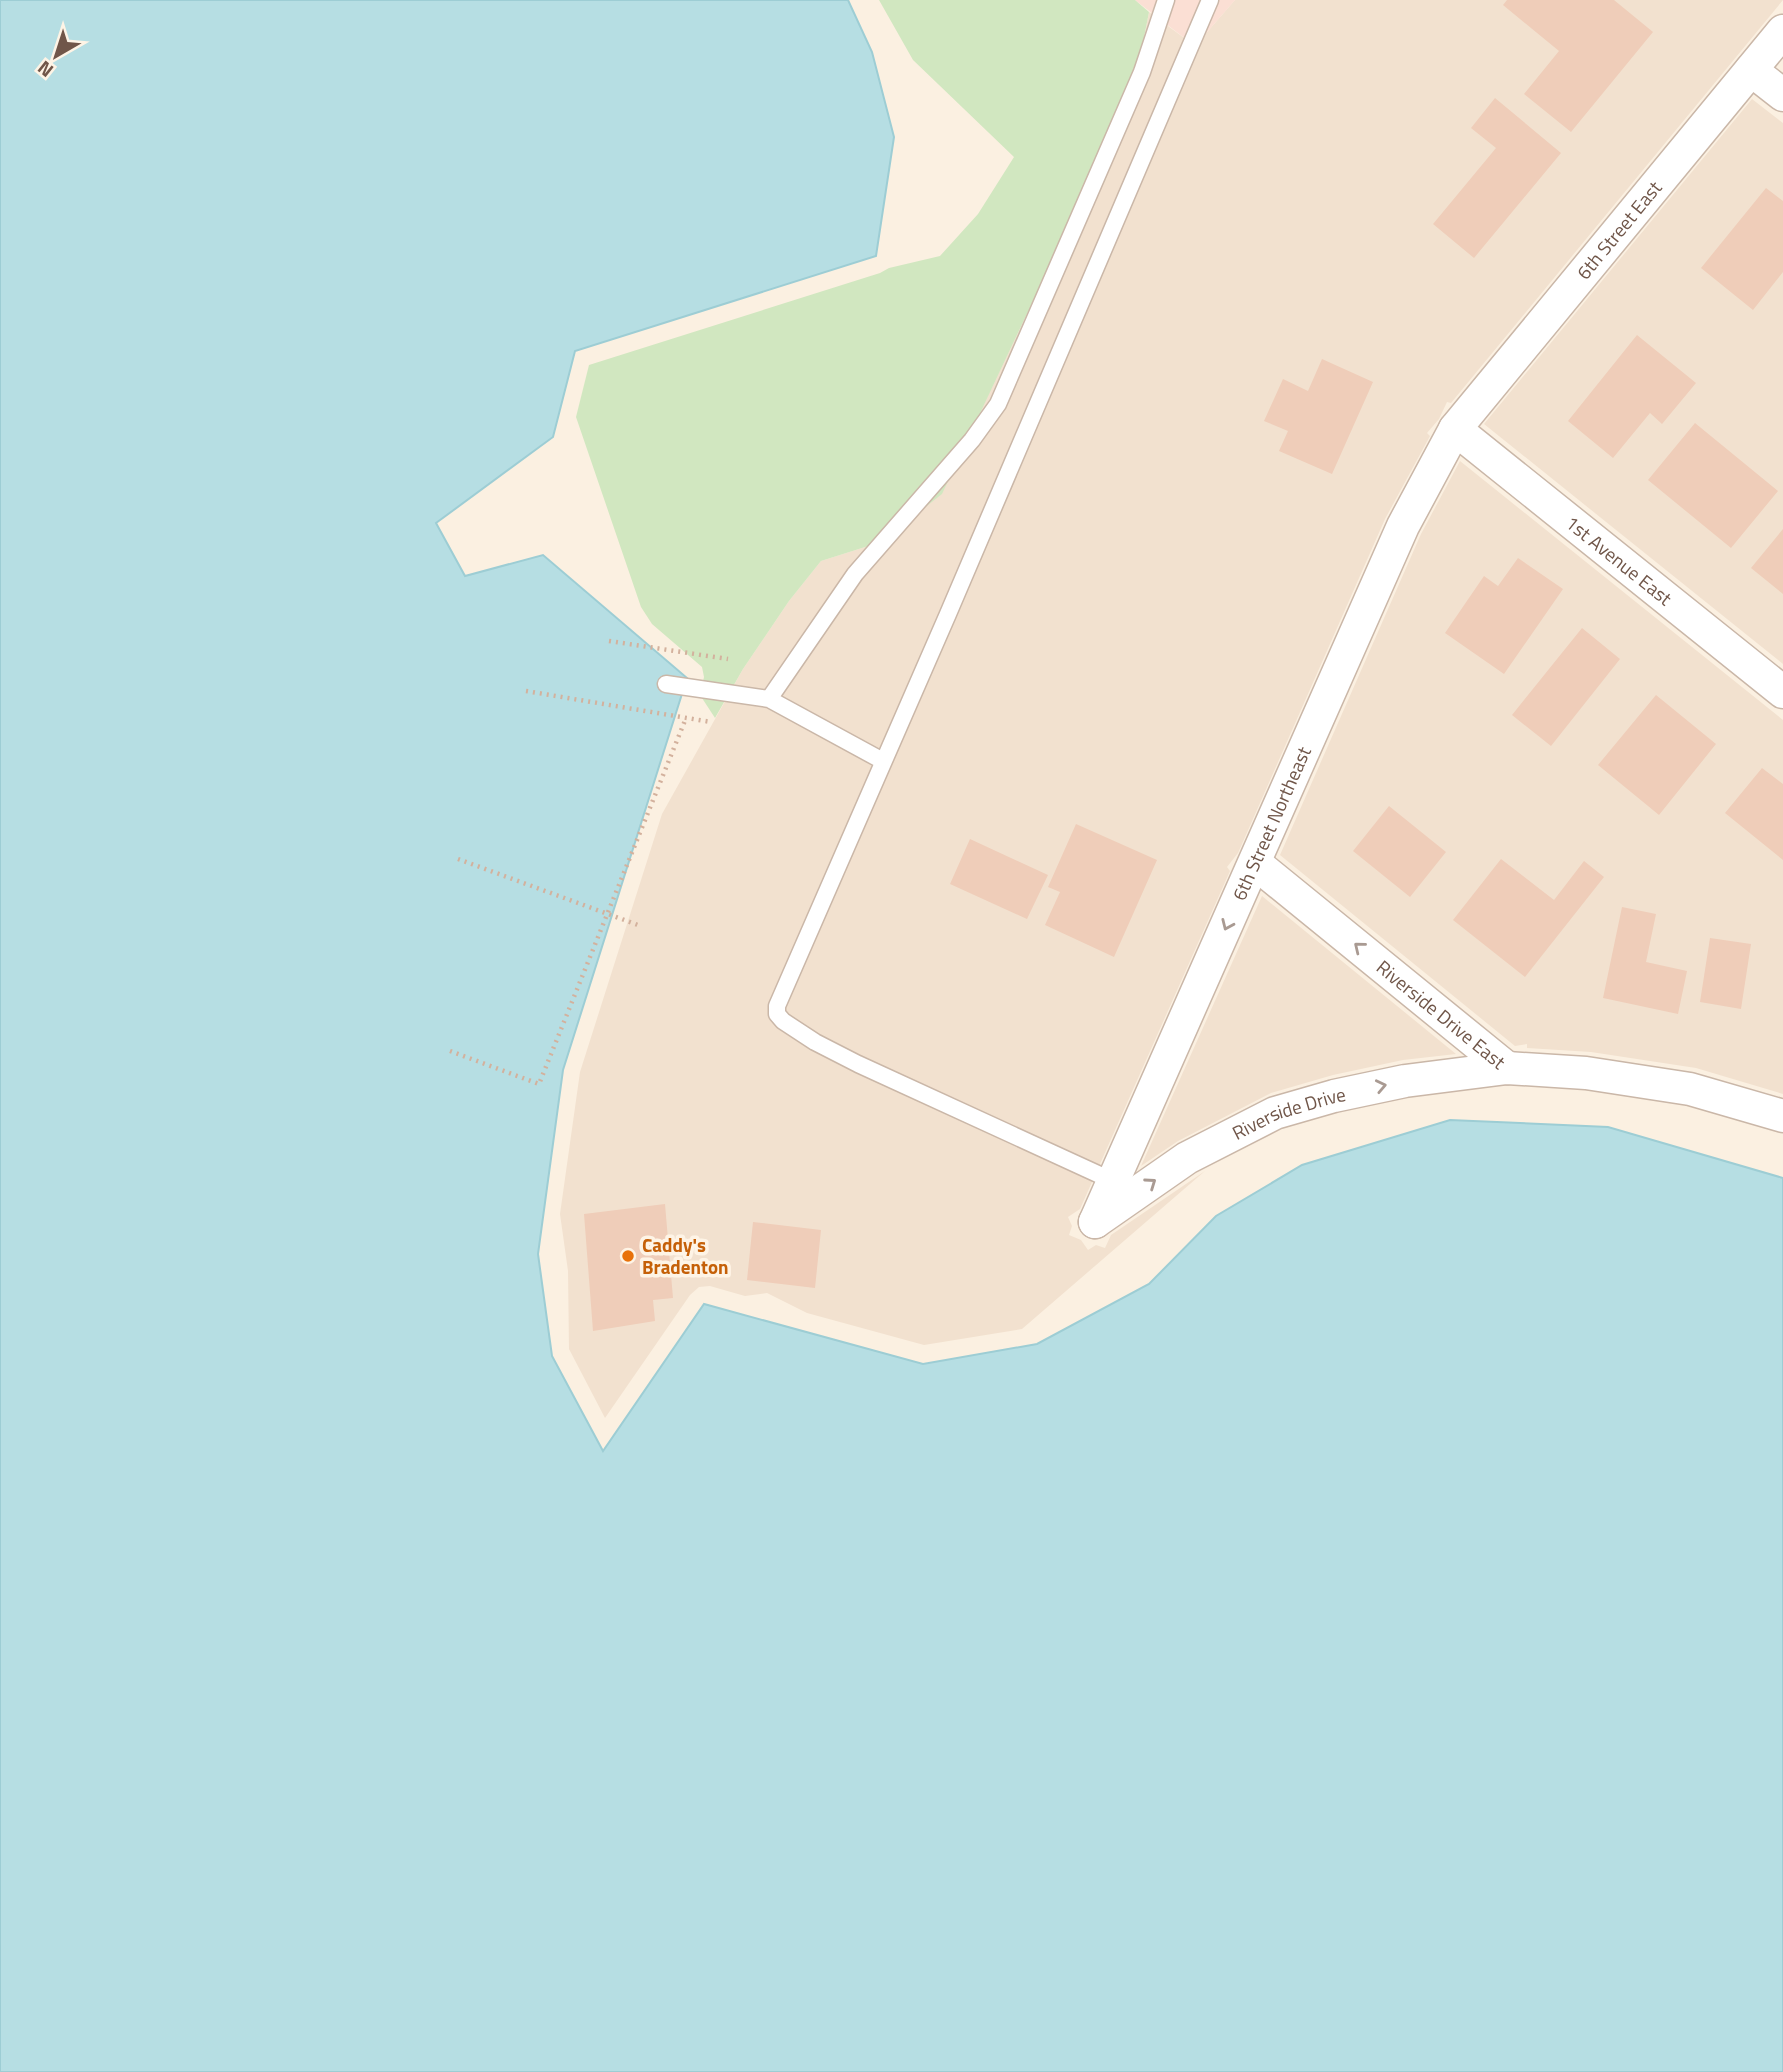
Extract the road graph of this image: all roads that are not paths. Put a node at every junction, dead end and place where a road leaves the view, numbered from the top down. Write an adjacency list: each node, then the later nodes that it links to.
1 (1166, 0): 9 (lane)
2 (1210, 0): 10 (lane)
3 (1783, 31): 4 (street, 6th Street East)
4 (1751, 70): 5 (street); 6 (street, 6th Street East)
5 (1783, 96)
6 (1455, 429): 8 (street, 1st Avenue East); 11 (street, 6th Street Northeast)
7 (666, 684): 9 (lane)
8 (1783, 692)
9 (769, 699): 10 (lane)
10 (883, 761): 14 (lane)
11 (1255, 863): 12 (street, Riverside Drive East, one-way to 11); 14 (street, 6th Street Northeast, one-way to 14)
12 (1507, 1068): 13 (street, Riverside Drive East); 15 (street, Riverside Drive, one-way to 12)
13 (1783, 1116)
14 (1113, 1181): 15 (street, 6th Street Northeast)
15 (1095, 1222)

